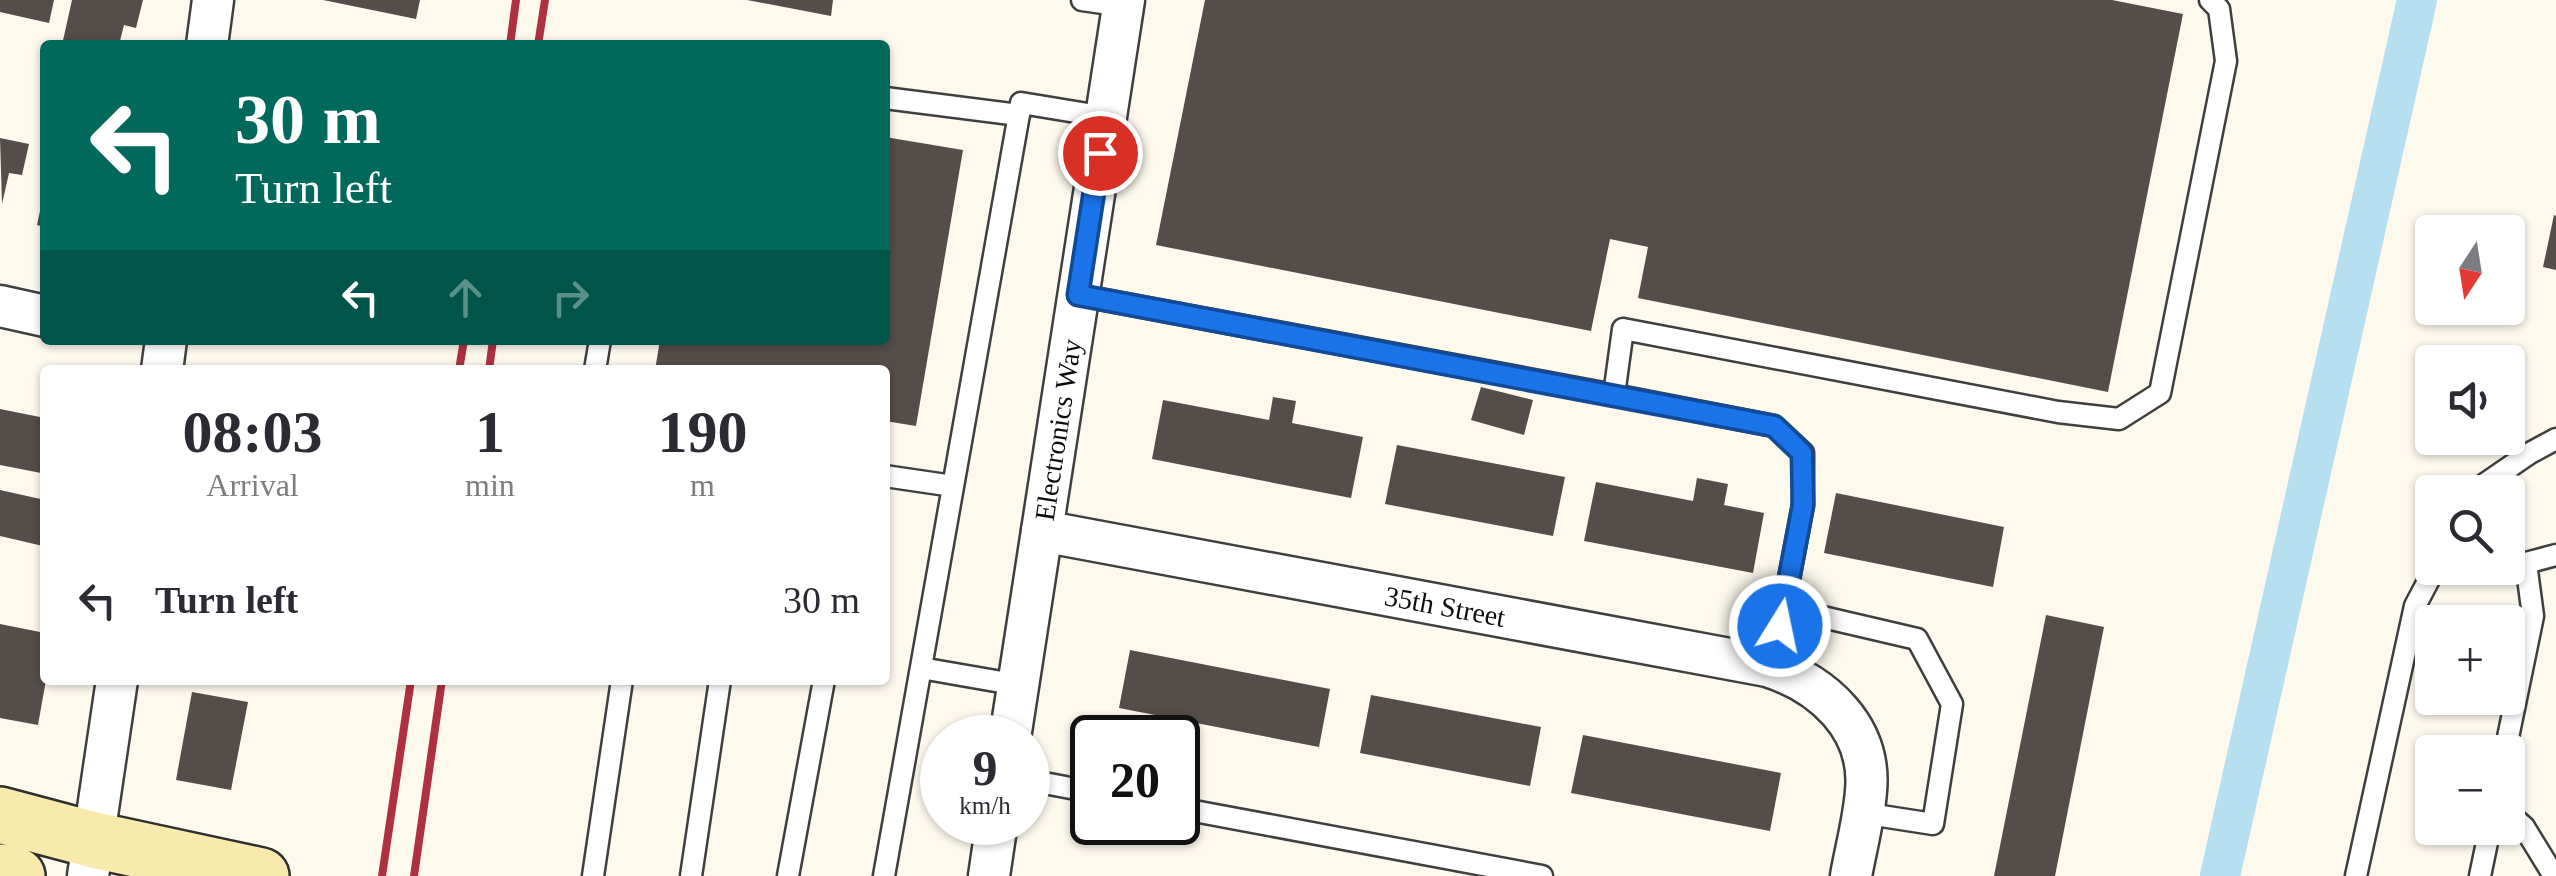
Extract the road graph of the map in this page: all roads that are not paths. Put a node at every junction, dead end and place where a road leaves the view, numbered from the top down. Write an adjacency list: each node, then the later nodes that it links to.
1 (213, 0): 5 (street)
2 (1082, 0): 4 (lane)
3 (2210, 0): 12 (lane)
4 (1123, 3): 8 (street, Electronics Way)
5 (208, 40)
6 (890, 99): 7 (lane)
7 (1019, 116): 8 (lane); 16 (lane)
8 (1106, 117): 9 (street, Electronics Way)
9 (1078, 295): 12 (lane); 17 (street, Electronics Way)
10 (0, 306): 11 (street)
11 (40, 315)
12 (1614, 396): 22 (lane)
13 (2556, 439): 14 (lane)
14 (2498, 475)
15 (890, 477): 16 (lane)
16 (953, 486): 24 (lane)
17 (1042, 531): 23 (street, 35th Street); 29 (street, Electronics Way)
18 (2556, 556): 19 (lane)
19 (2525, 562)
20 (2426, 585): 49 (lane)
21 (2524, 585): 31 (lane)
22 (1784, 608): 23 (lane); 33 (lane)
23 (1745, 662): 33 (street, 35th Street)
24 (921, 668): 29 (lane); 45 (lane)
25 (116, 685): 38 (street)
26 (621, 685): 42 (lane)
27 (719, 685): 43 (lane)
28 (823, 685): 44 (lane)
29 (1018, 685): 30 (street, Electronics Way)
30 (1013, 715)
31 (2510, 735)
32 (1200, 812): 47 (lane)
33 (1862, 813): 48 (street)
34 (0, 816): 38 (street)
35 (2525, 829): 51 (lane)
36 (994, 845): 46 (street)
37 (2486, 845): 50 (lane)
38 (91, 858): 41 (street)
39 (0, 872): 40 (street)
40 (17, 876)
41 (260, 876)
42 (593, 876)
43 (691, 876)
44 (788, 876)
45 (884, 876)
46 (989, 876)
47 (1542, 876)
48 (1850, 876)
49 (2356, 876)
50 (2480, 876)
51 (2554, 876)

